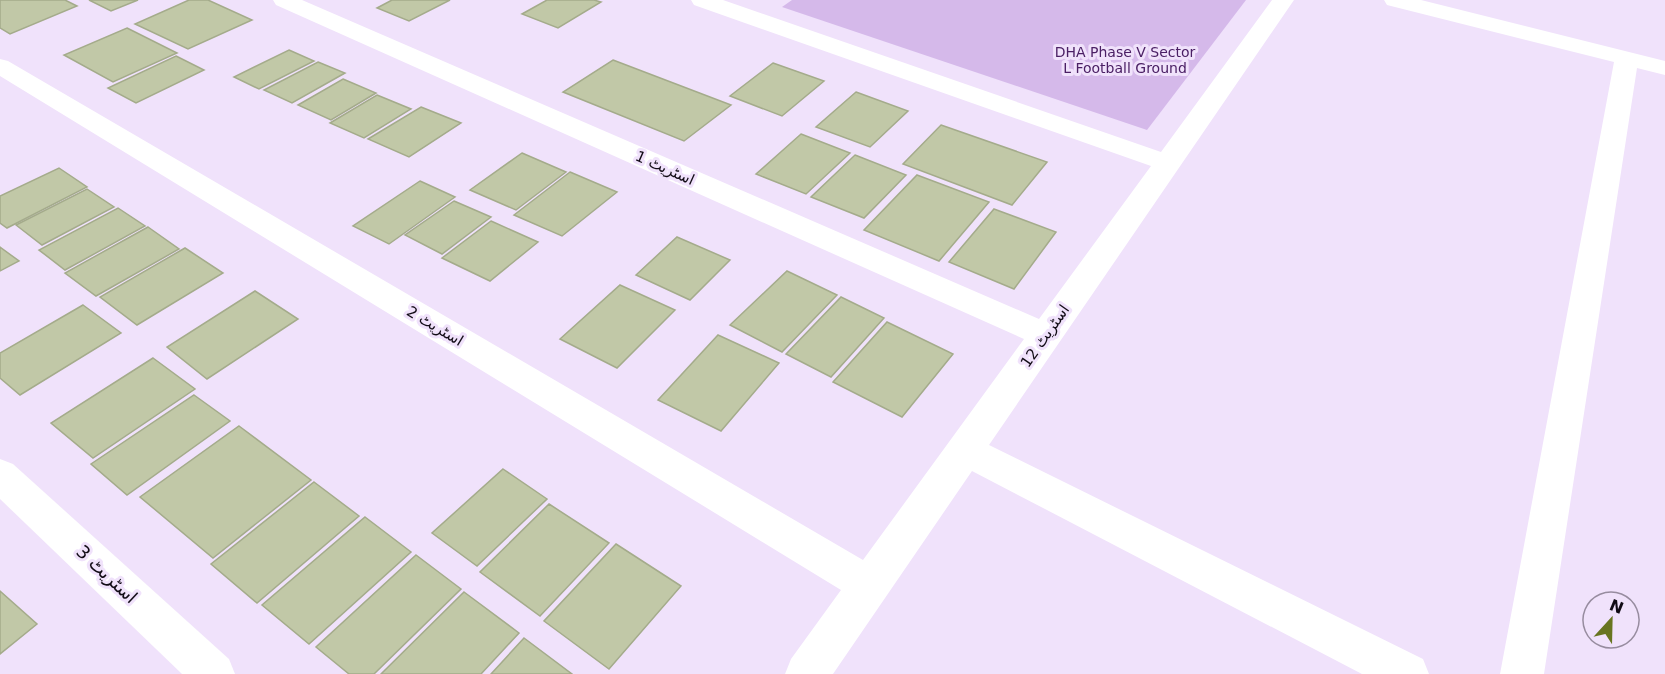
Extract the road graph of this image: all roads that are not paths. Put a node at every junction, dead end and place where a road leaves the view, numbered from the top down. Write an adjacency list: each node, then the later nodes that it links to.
1 (284, 0): 11 (street, اسٹریٹ 1)
2 (702, 0): 6 (street)
3 (761, 0): 6 (street)
4 (1283, 0): 10 (street, اسٹریٹ 12)
5 (1395, 0): 7 (street)
6 (741, 13): 10 (street)
7 (1626, 59): 9 (street); 18 (street)
8 (0, 66): 14 (street, اسٹریٹ 2)
9 (1665, 68)
10 (1167, 163): 11 (street, اسٹریٹ 12)
11 (1045, 335): 12 (street, اسٹریٹ 12)
12 (966, 451): 14 (street, اسٹریٹ 12); 17 (street)
13 (0, 475): 15 (street, اسٹریٹ 3)
14 (869, 585): 16 (street, اسٹریٹ 12)
15 (213, 674)
16 (807, 674)
17 (1407, 674)
18 (1522, 674)

